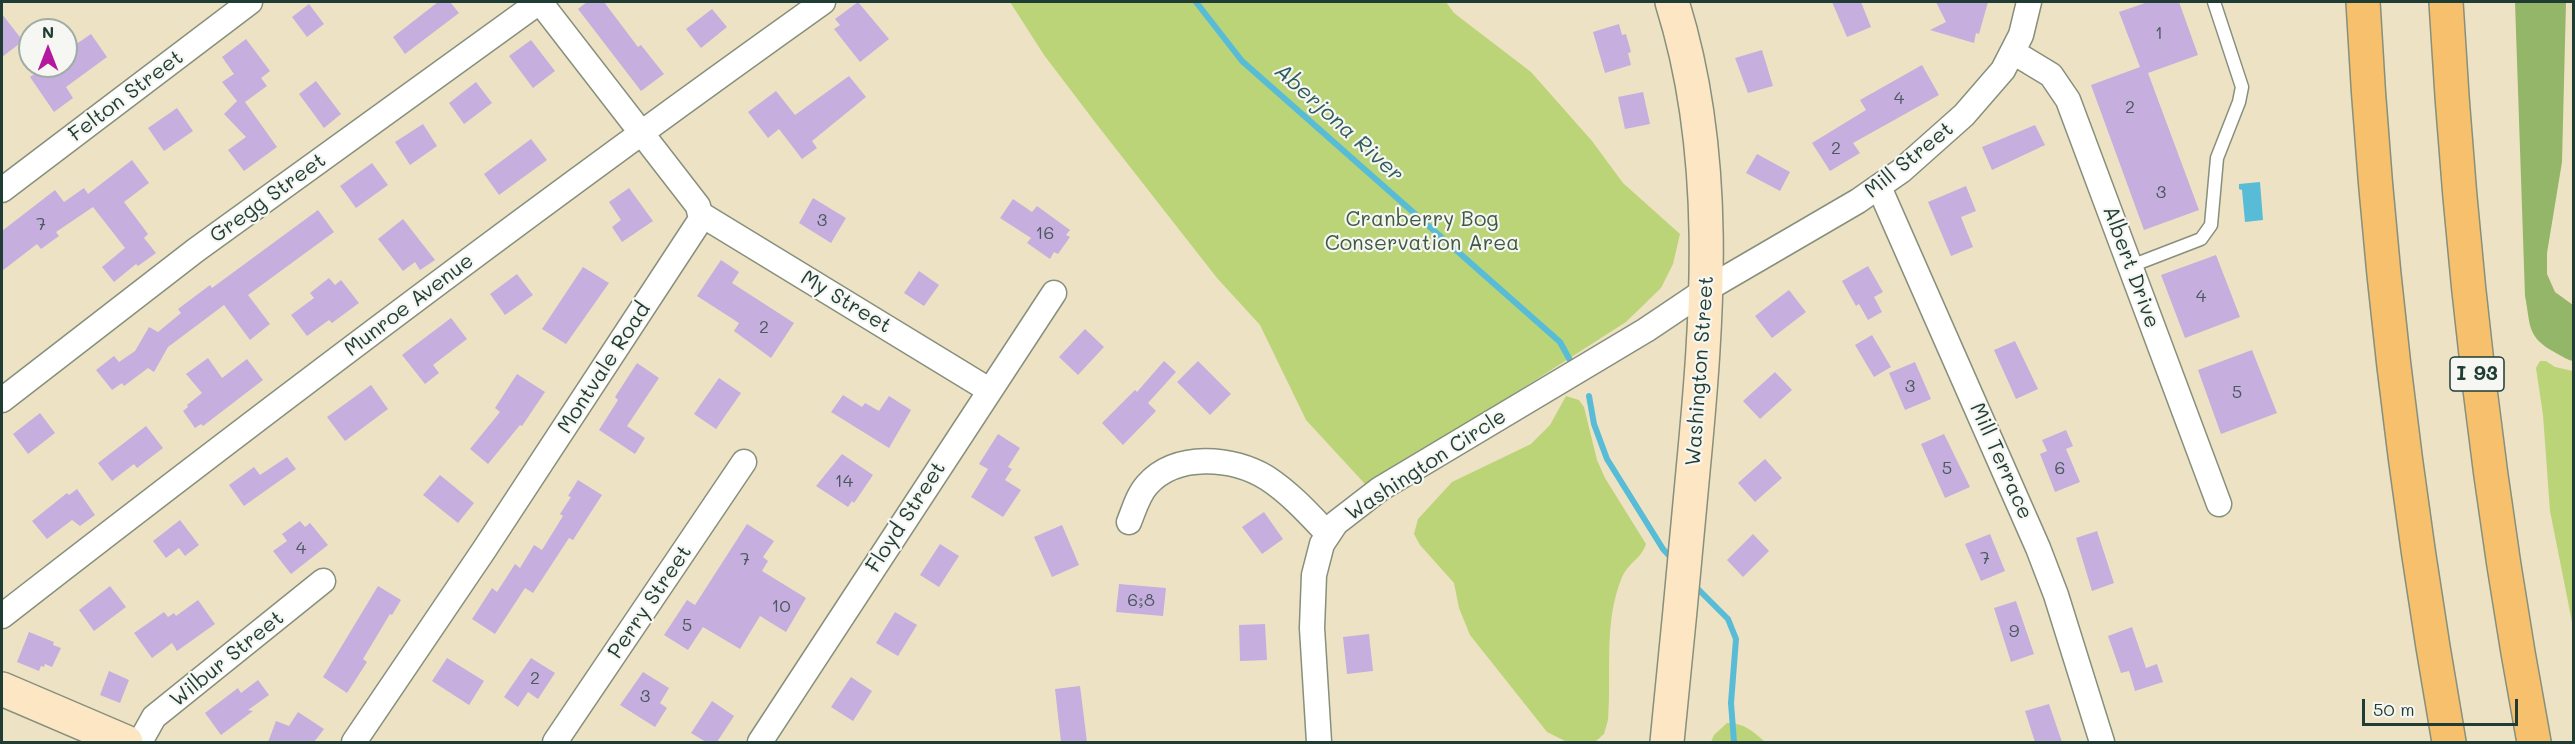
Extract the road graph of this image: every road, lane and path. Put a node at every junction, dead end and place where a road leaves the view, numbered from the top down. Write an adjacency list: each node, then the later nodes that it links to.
1 (250, 2): 12 (street, Felton Street)
2 (540, 2): 10 (street); 18 (street, Gregg Street)
3 (823, 2): 10 (street, Munroe Avenue)
4 (1672, 2): 15 (main road, Washington Street)
5 (2029, 2): 9 (street, Mill Street)
6 (2214, 2): 14 (lane)
7 (2363, 2): 34 (highway)
8 (2446, 2): 35 (highway, I 93)
9 (2013, 52): 11 (street, Mill Street); 14 (street, Albert Drive)
10 (640, 132): 13 (street); 24 (street, Munroe Avenue)
11 (1879, 187): 15 (street, Mill Street); 33 (street, Mill Terrace)
12 (2, 190)
13 (702, 215): 17 (street, My Street); 28 (street, Montvale Road)
14 (2131, 266): 20 (street, Albert Drive)
15 (1707, 289): 22 (street, Washington Circle); 32 (main road, Washington Street)
16 (1054, 293): 17 (street, Floyd Street)
17 (989, 390): 30 (street, Floyd Street)
18 (2, 400)
19 (744, 462): 29 (street, Perry Street)
20 (2219, 504)
21 (1129, 522): 22 (street)
22 (1328, 534): 31 (street, Washington Circle)
23 (323, 581): 27 (street, Wilbur Street)
24 (2, 616)
25 (2, 689): 26 (main road)
26 (126, 742)
27 (140, 742)
28 (354, 742)
29 (555, 742)
30 (760, 742)
31 (1319, 742)
32 (1667, 742)
33 (2102, 742)
34 (2449, 742)
35 (2534, 742)

